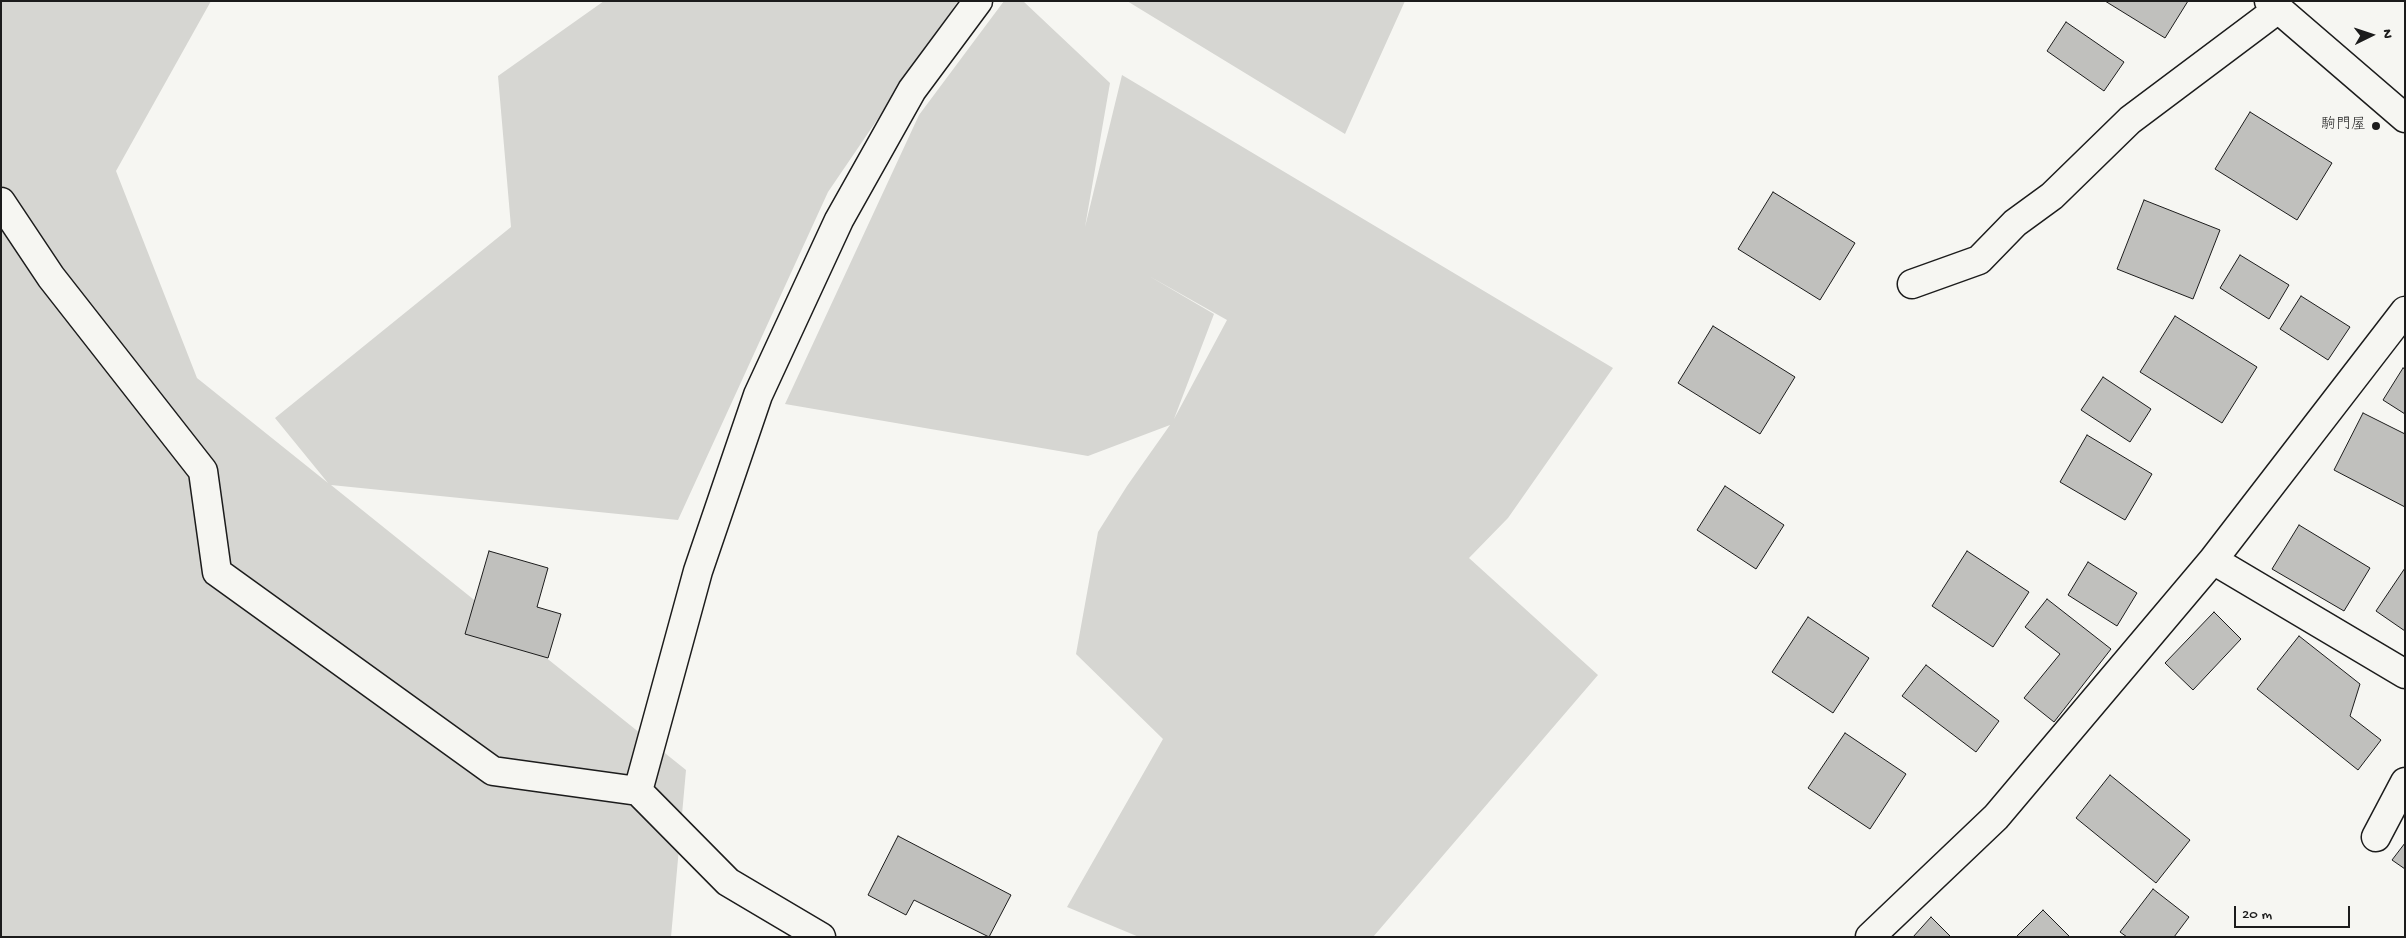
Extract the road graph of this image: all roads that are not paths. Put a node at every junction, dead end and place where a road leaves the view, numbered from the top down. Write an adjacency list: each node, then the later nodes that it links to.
1 (978, 1): 10 (main road)
2 (2273, 5): 3 (main road); 5 (main road)
3 (2405, 118)
4 (1, 202): 10 (main road)
5 (1912, 284)
6 (2405, 312): 7 (main road)
7 (2213, 560): 8 (main road); 13 (main road)
8 (2405, 674)
9 (2405, 782): 11 (main road)
10 (638, 791): 12 (main road)
11 (2376, 838)
12 (821, 937)
13 (1870, 937)

